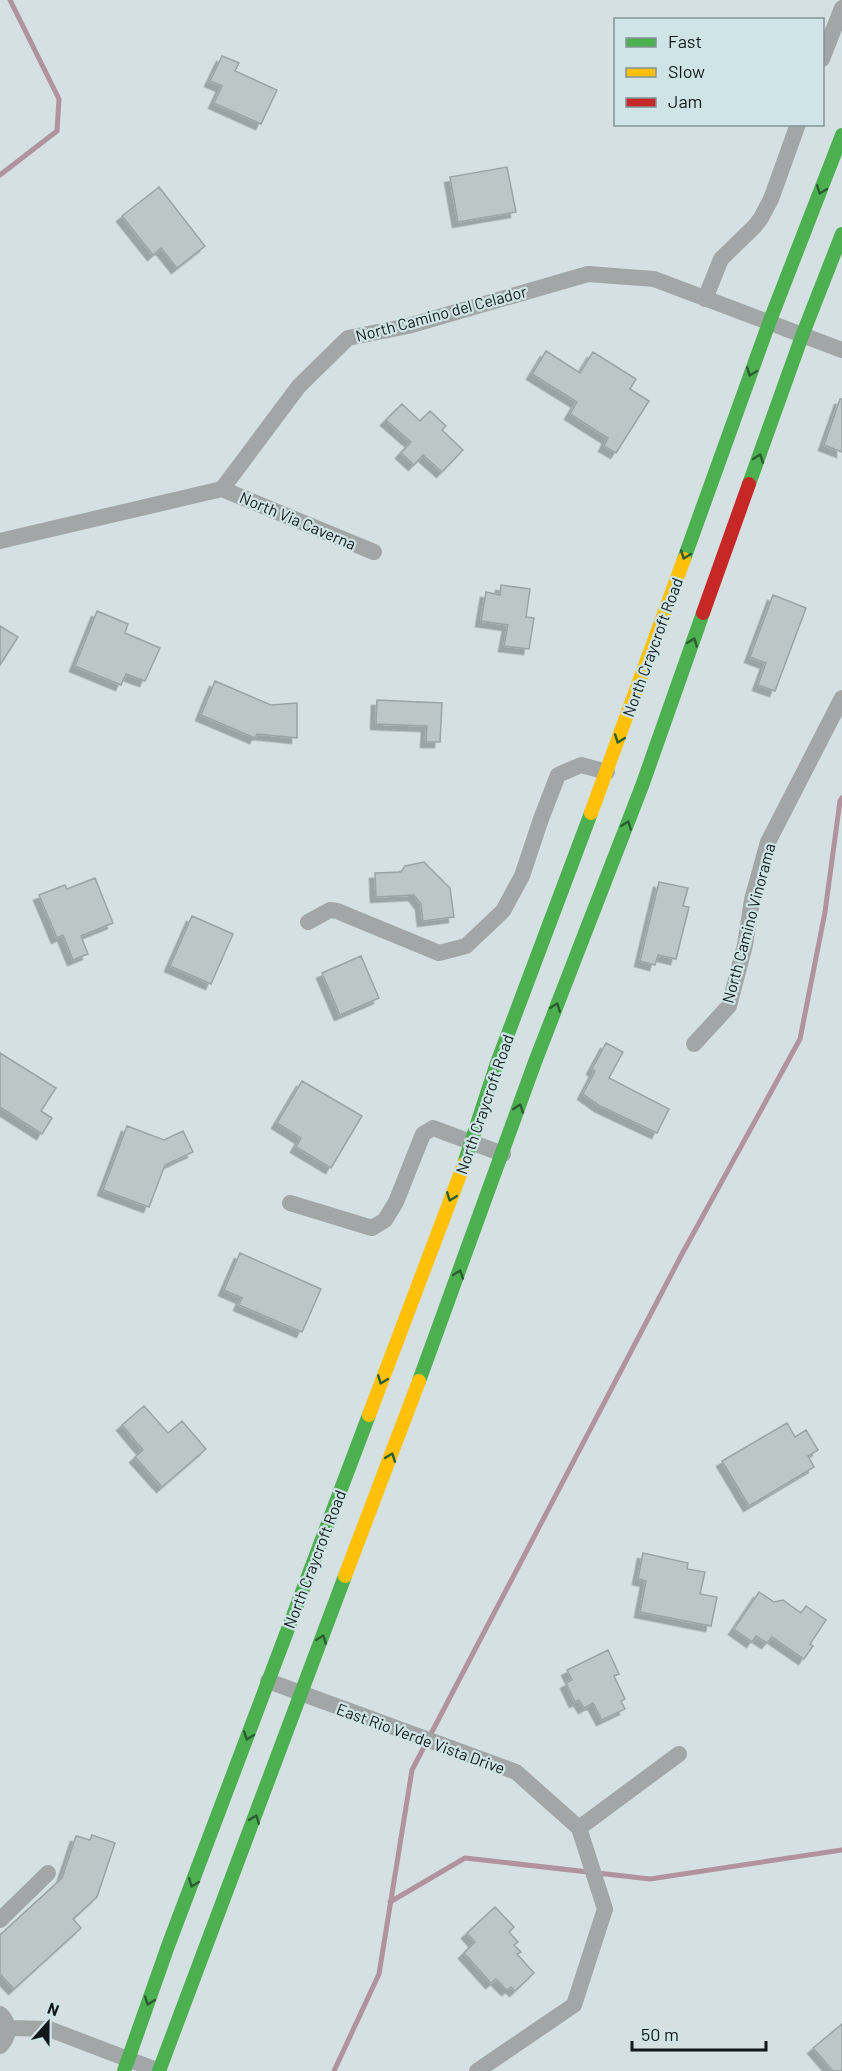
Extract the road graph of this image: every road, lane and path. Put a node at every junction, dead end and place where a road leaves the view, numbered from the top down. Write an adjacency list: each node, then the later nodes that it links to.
1 (842, 9): 2 (street)
2 (824, 54)
3 (797, 126): 6 (street)
4 (842, 135): 7 (main road, North Craycroft Road, one-way to 7)
5 (842, 234): 8 (main road, North Craycroft Road)
6 (705, 299): 7 (street, North Camino del Celador); 10 (street, North Camino del Celador)
7 (769, 323): 8 (street, North Camino del Celador); 14 (main road, North Craycroft Road, one-way to 14)
8 (802, 336): 9 (street, North Camino del Celador); 18 (main road, North Craycroft Road, one-way to 8)
9 (842, 350)
10 (222, 489): 11 (street); 12 (street, North Via Caverna)
11 (0, 541)
12 (374, 552)
13 (842, 698): 16 (street, North Camino Vinorama)
14 (607, 772): 15 (street); 17 (main road, North Craycroft Road)
15 (308, 922)
16 (694, 1044)
17 (472, 1143): 18 (street); 19 (street); 20 (main road, North Craycroft Road, one-way to 20)
18 (503, 1154): 21 (main road, North Craycroft Road, one-way to 18)
19 (291, 1203)
20 (268, 1681): 21 (street, East Rio Verde Vista Drive); 28 (main road, North Craycroft Road, one-way to 28)
21 (302, 1694): 23 (street, East Rio Verde Vista Drive); 29 (main road, North Craycroft Road, one-way to 21)
22 (679, 1754): 23 (street)
23 (579, 1827): 30 (street)
24 (48, 1873): 25 (street)
25 (0, 1920)
26 (4, 2021): 27 (street); 28 (street)
27 (0, 2046)
28 (126, 2065): 29 (street)
29 (159, 2071)
30 (477, 2071)

